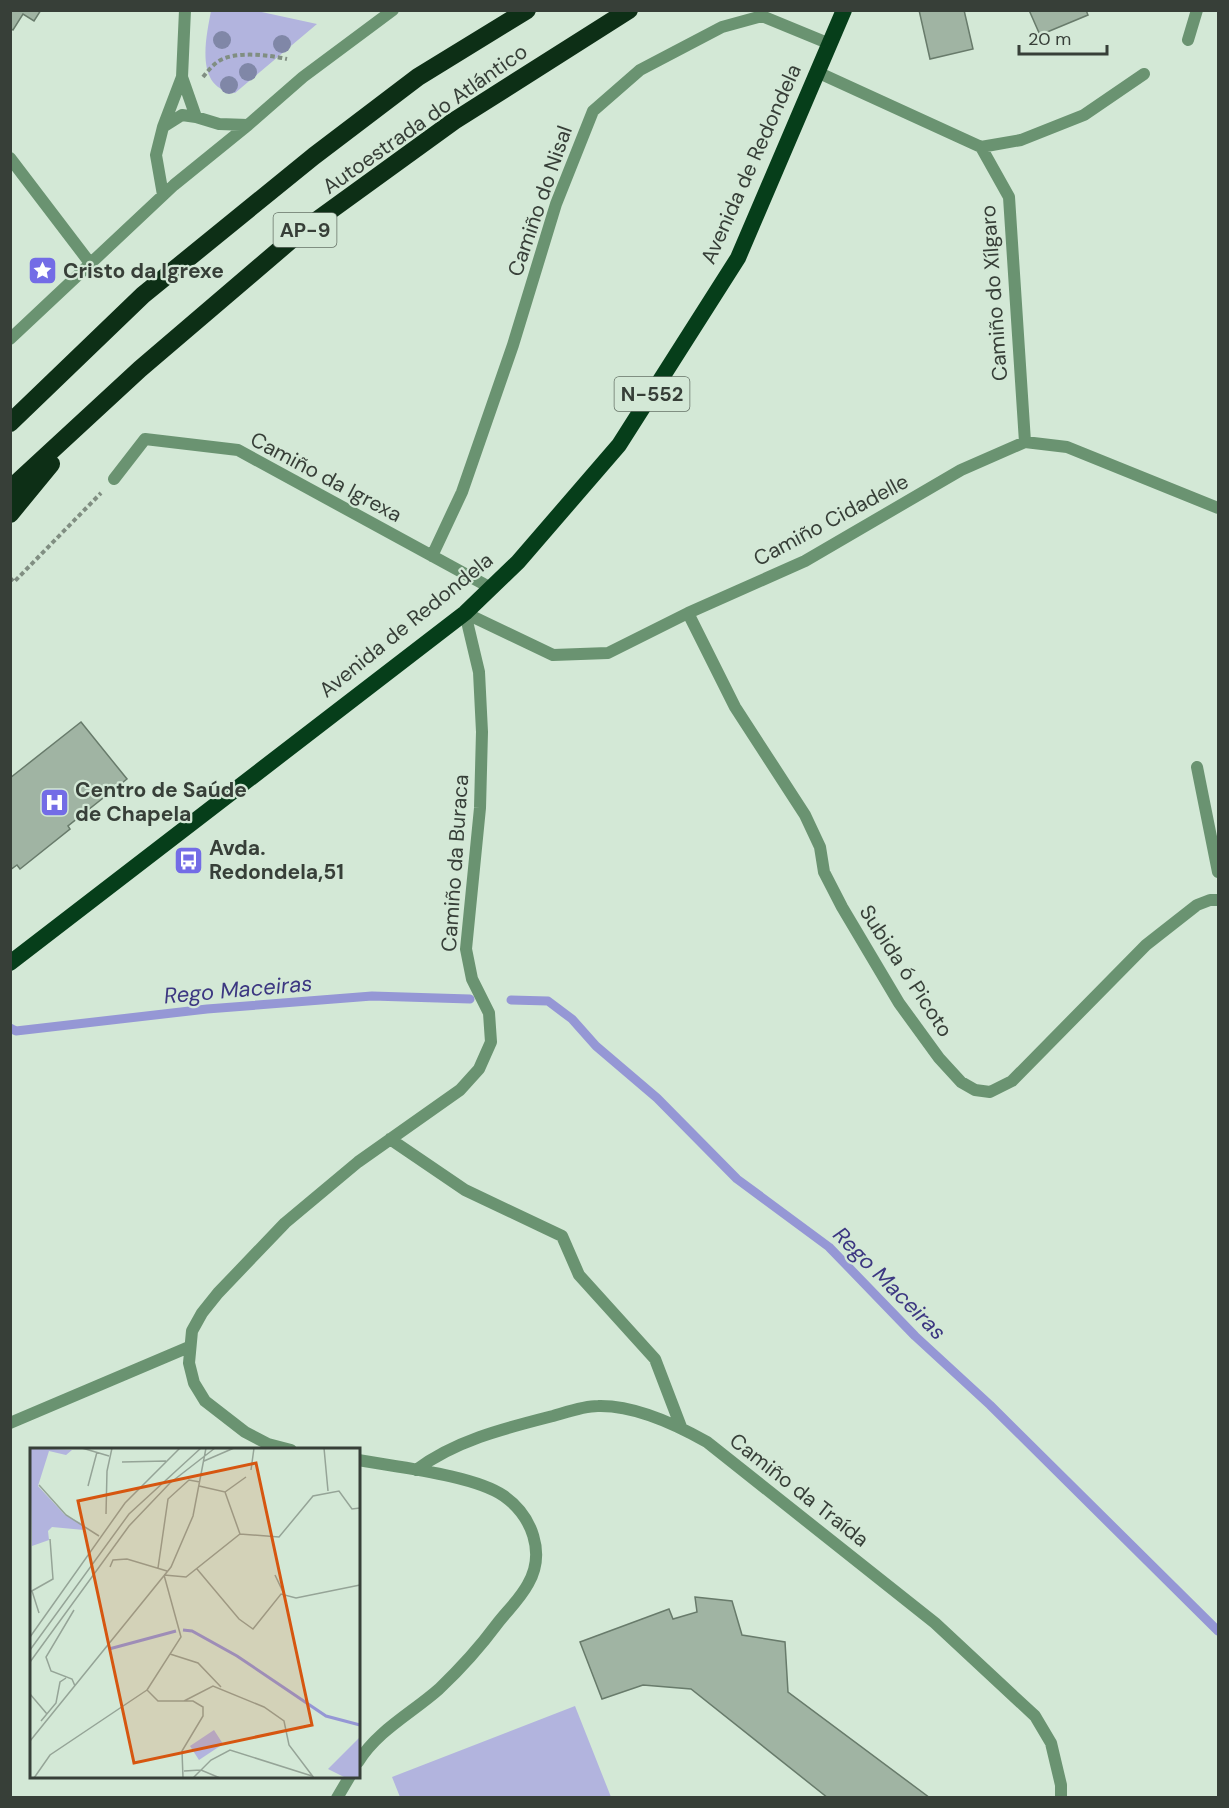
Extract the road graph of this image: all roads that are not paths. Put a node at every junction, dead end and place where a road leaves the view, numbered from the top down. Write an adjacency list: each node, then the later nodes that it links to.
1 (185, 10): 11 (street)
2 (393, 10): 13 (street)
3 (527, 10): 21 (highway, Autoestrada do Atlántico / AP-9)
4 (629, 10): 20 (highway, Autoestrada do Atlántico / AP-9)
5 (844, 10): 8 (highway, Avenida de Redondela / N-552)
6 (1197, 10): 7 (street)
7 (1188, 40)
8 (830, 44): 9 (highway, Avenida de Redondela / N-552); 27 (street, Camiño do Nisal)
9 (817, 72): 15 (street); 28 (highway, Avenida de Redondela / N-552)
10 (1144, 74): 15 (street)
11 (182, 77): 12 (street); 14 (street)
12 (196, 117): 13 (street); 14 (street)
13 (248, 125): 17 (street)
14 (163, 127): 17 (street)
15 (981, 147): 22 (street, Camiño do Xílgaro)
16 (10, 158): 18 (street)
17 (163, 195): 18 (street)
18 (90, 262): 19 (street)
19 (10, 339)
20 (99, 406): 24 (highway, Autoestrada do Atlántico / AP-9); 26 (highway)
21 (10, 423)
22 (1024, 442): 25 (street); 30 (street, Camiño Cidadelle)
23 (114, 480): 27 (street, Camiño da Igrexa)
24 (10, 489)
25 (1218, 508)
26 (10, 514)
27 (432, 556): 28 (street, Camiño da Igrexa)
28 (491, 588): 29 (highway, Avenida de Redondela / N-552)
29 (465, 613): 30 (street, Camiño Cidadelle); 34 (highway, Avenida de Redondela / N-552); 35 (street, Camiño da Buraca)
30 (688, 613): 33 (street, Subida ó Picoto)
31 (1197, 767): 32 (street)
32 (1218, 872)
33 (1218, 900)
34 (10, 963)
35 (390, 1139): 36 (street, Camiño da Buraca); 38 (street)
36 (189, 1347): 37 (street); 39 (street, Camiño da Buraca)
37 (10, 1423)
38 (681, 1427): 41 (street, Camiño da Traída); 45 (street, Camiño da Traída)
39 (286, 1448)
40 (360, 1460): 41 (street)
41 (416, 1470): 42 (street)
42 (360, 1759)
43 (349, 1778): 44 (street)
44 (337, 1797)
45 (1061, 1797)

